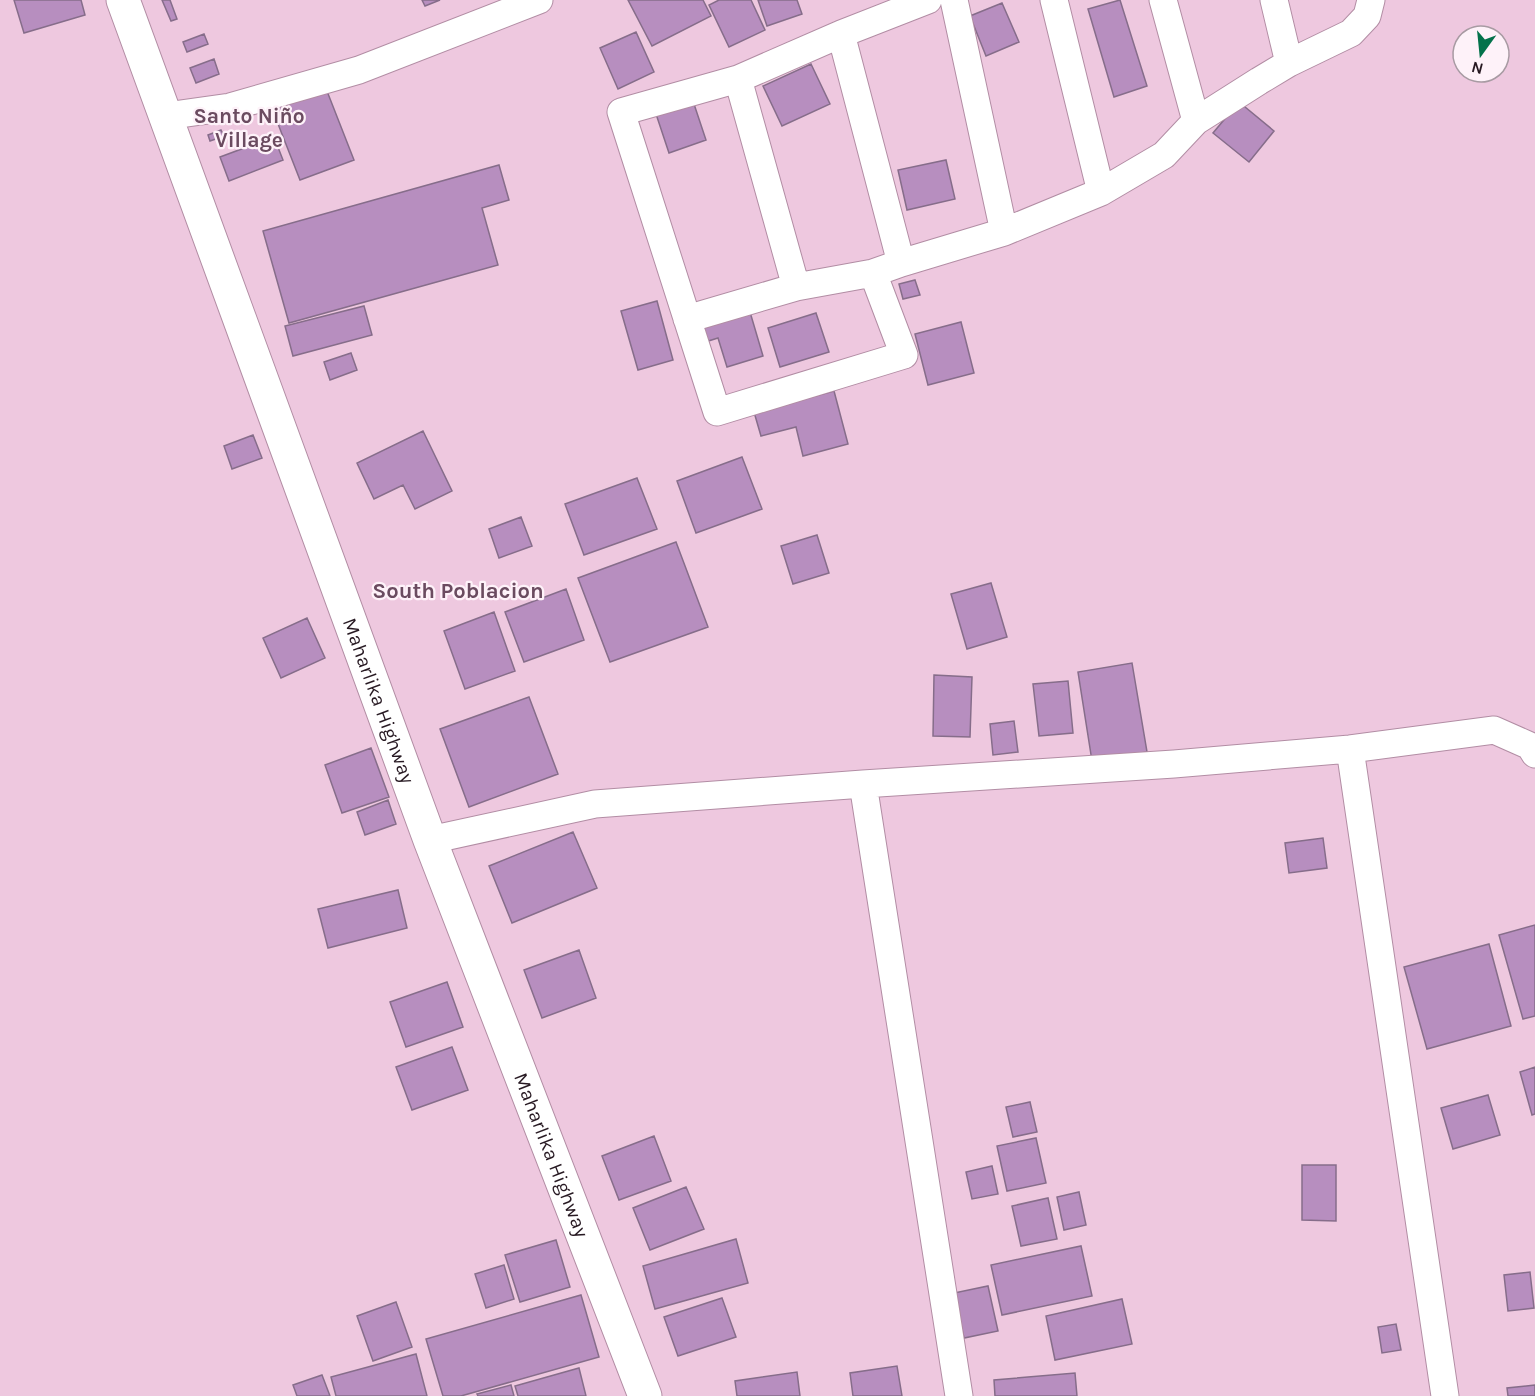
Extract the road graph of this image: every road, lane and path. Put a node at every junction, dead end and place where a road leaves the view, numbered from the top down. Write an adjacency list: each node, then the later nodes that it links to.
1 (123, 0): 12 (highway, Maharlika Highway)
2 (539, 0): 12 (street)
3 (928, 0): 9 (street)
4 (954, 0): 15 (street)
5 (1054, 0): 14 (street)
6 (1163, 0): 13 (street)
7 (1274, 0): 10 (street)
8 (1371, 0): 10 (street)
9 (841, 34): 11 (street); 16 (street)
10 (1289, 63): 13 (street)
11 (738, 79): 18 (street); 19 (street)
12 (166, 116): 23 (highway, Maharlika Highway)
13 (1196, 121): 14 (street)
14 (1101, 192): 15 (street)
15 (1004, 232): 16 (street)
16 (901, 262): 17 (street)
17 (873, 273): 18 (street); 19 (street)
18 (796, 287): 19 (street)
19 (687, 319)
20 (1350, 750): 21 (street); 22 (street); 26 (street)
21 (1535, 754)
22 (864, 784): 23 (street); 25 (street)
23 (430, 840): 24 (highway, Maharlika Highway)
24 (645, 1396)
25 (958, 1396)
26 (1445, 1396)

